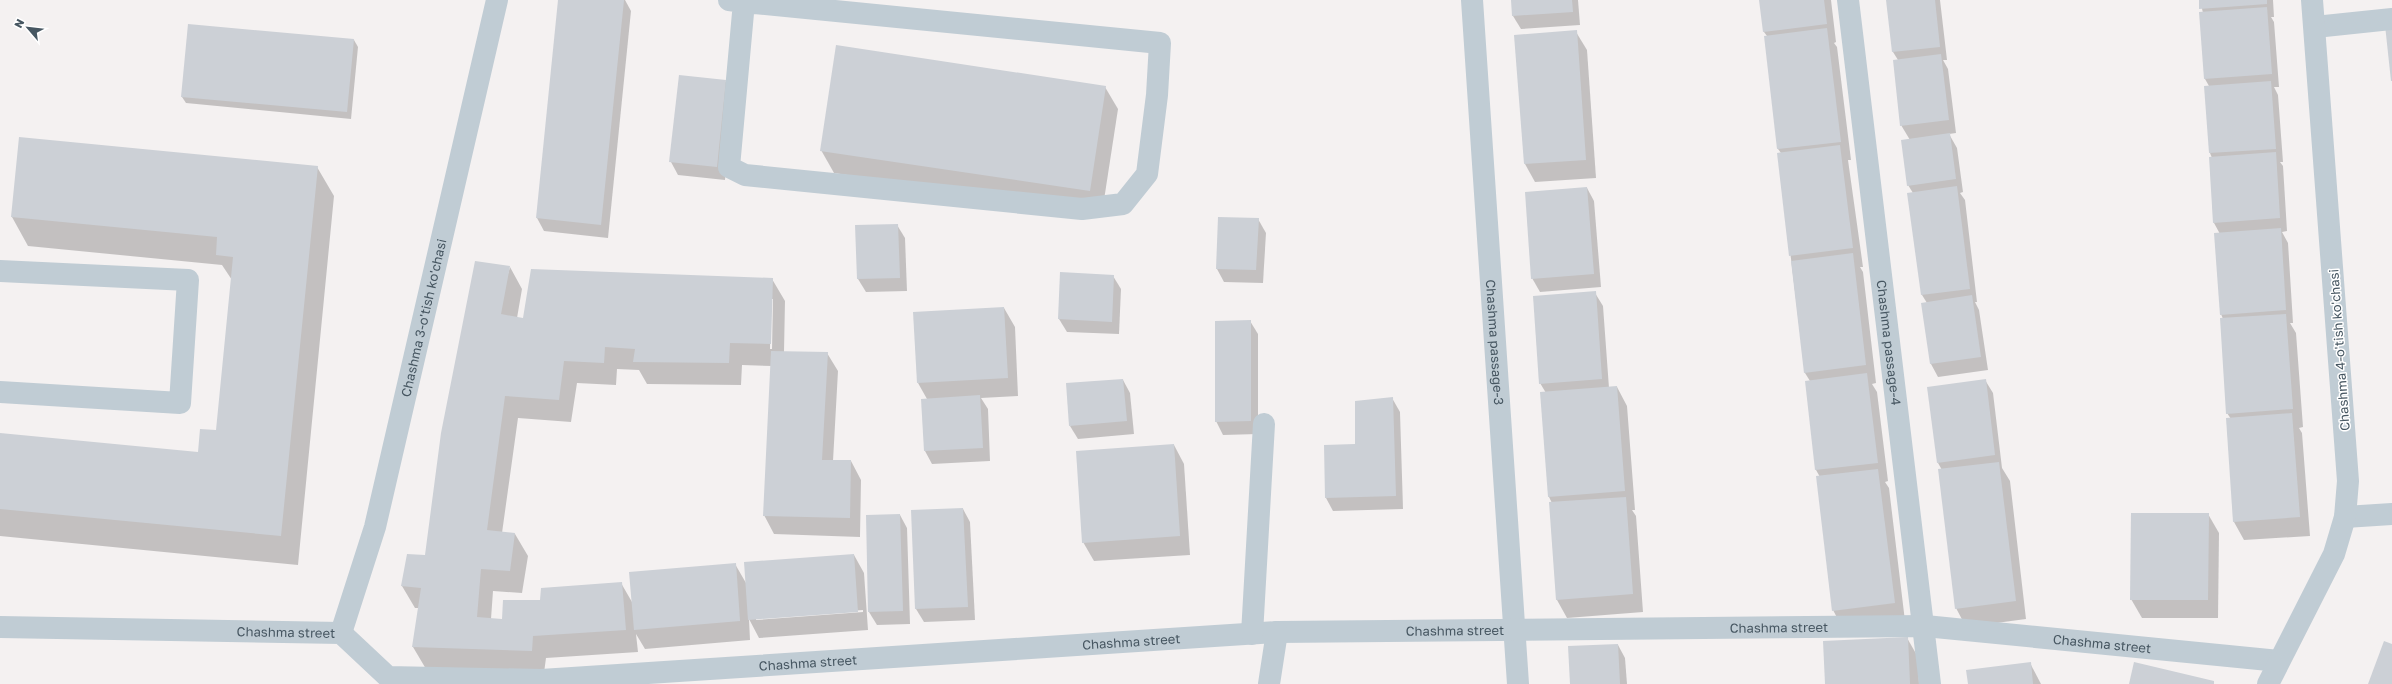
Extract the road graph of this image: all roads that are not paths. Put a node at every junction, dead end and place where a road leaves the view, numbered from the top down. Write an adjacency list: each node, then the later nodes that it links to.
1 (497, 0): 17 (street, Chashma 3-o'tish ko'chasi)
2 (1472, 0): 15 (street, Chashma passage-3)
3 (1848, 0): 13 (street, Chashma passage-4)
4 (2312, 0): 7 (street, Chashma 4-o'tish ko'chasi)
5 (736, 1): 5 (street)
6 (2392, 19): 7 (street)
7 (2315, 27): 11 (street, Chashma 4-o'tish ko'chasi)
8 (0, 271): 9 (street)
9 (0, 392)
10 (1264, 424): 18 (street)
11 (2345, 517): 12 (street); 19 (street, Chashma 4-o'tish ko'chasi)
12 (2391, 518)
13 (1925, 626): 15 (street, Chashma street); 19 (street, Chashma street); 23 (street, Chashma passage-4)
14 (0, 627): 17 (street, Chashma street)
15 (1516, 630): 16 (street, Chashma street); 22 (street, Chashma passage-3)
16 (1277, 632): 18 (street, Chashma street); 21 (street)
17 (342, 634): 20 (street, Chashma street)
18 (1252, 634): 20 (street, Chashma street)
19 (2280, 661): 24 (street, Chashma 4-o'tish ko'chasi)
20 (540, 682)
21 (1269, 684)
22 (1518, 684)
23 (1930, 684)
24 (2268, 684)

